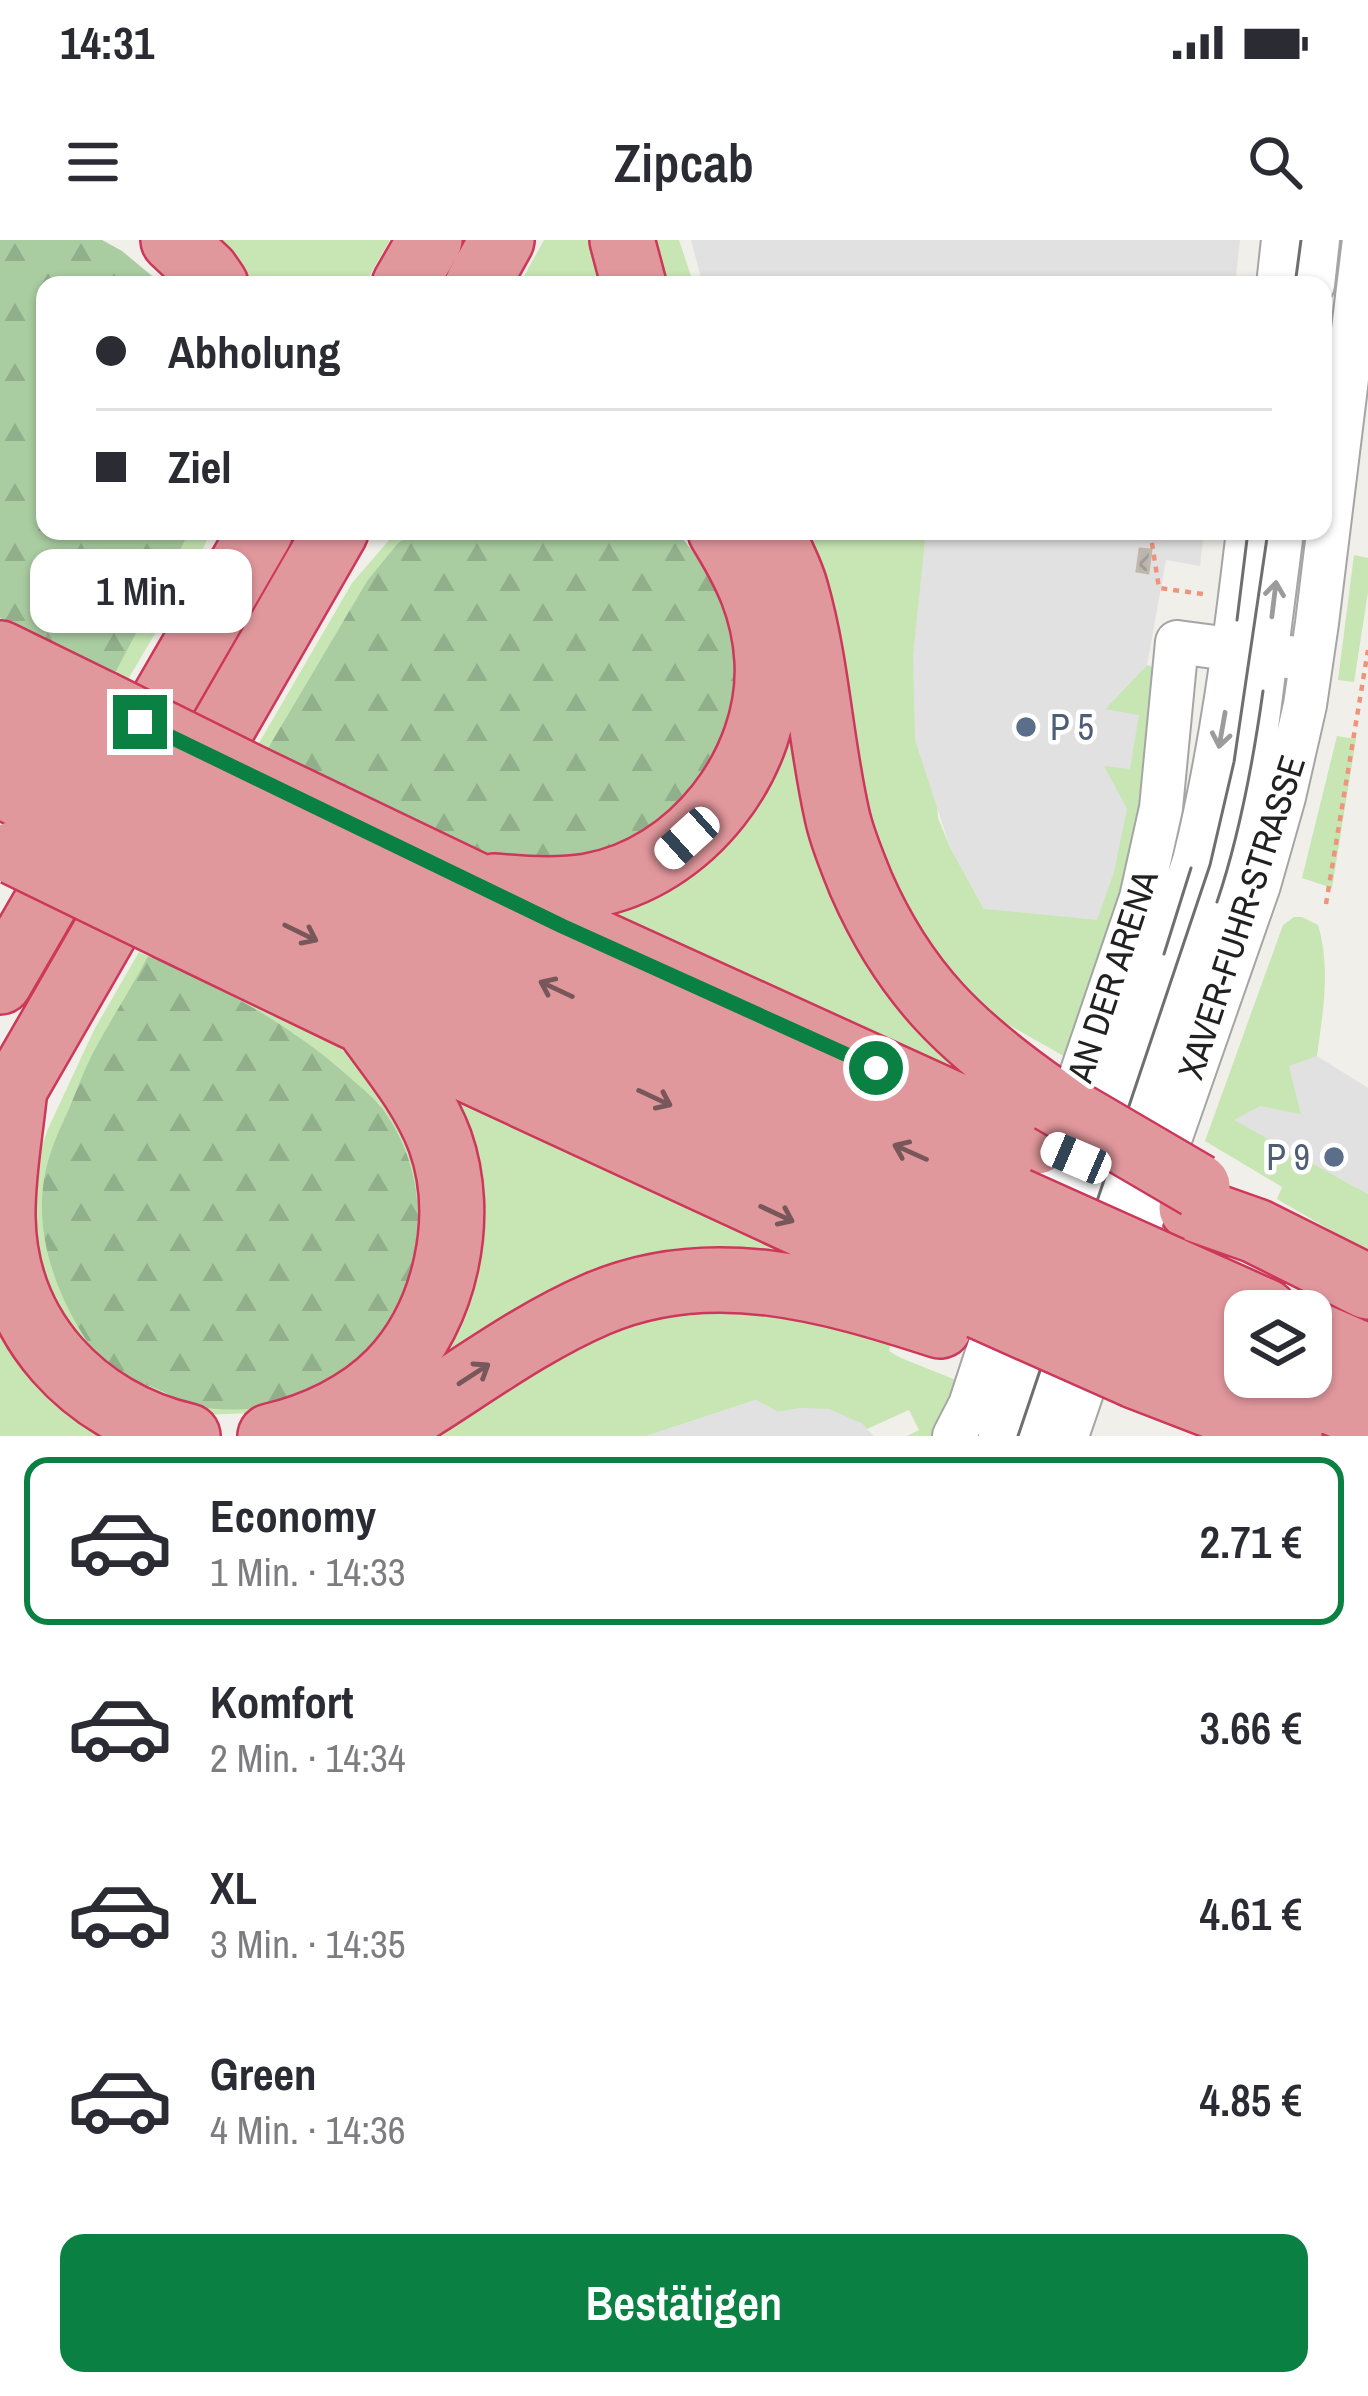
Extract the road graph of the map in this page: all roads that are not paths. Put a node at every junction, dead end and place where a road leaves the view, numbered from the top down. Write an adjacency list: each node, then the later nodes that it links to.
1 (173, 240): 8 (highway)
2 (430, 240): 9 (highway)
3 (502, 240): 10 (highway)
4 (622, 240): 11 (highway)
5 (1283, 240): 12 (street)
6 (1318, 240): 13 (street)
7 (1364, 240): 14 (street, XAVER-FUHR-STRASSE)
8 (210, 276)
9 (409, 276)
10 (482, 276)
11 (632, 276)
12 (1279, 276)
13 (1314, 276)
14 (1348, 530): 25 (street, XAVER-FUHR-STRASSE)
15 (254, 540): 30 (highway)
16 (332, 540): 22 (highway)
17 (361, 540): 22 (highway)
18 (726, 540): 29 (highway)
19 (775, 540): 33 (highway)
20 (1248, 540): 24 (street)
21 (1280, 540): 24 (street, one-way to 21)
22 (296, 602): 32 (highway)
23 (0, 652): 27 (highway)
24 (1251, 652): 25 (street); 46 (street, AN DER ARENA); 47 (street, one-way to 47); 48 (street)
25 (1311, 660): 49 (street, XAVER-FUHR-STRASSE)
26 (0, 719): 27 (highway)
27 (38, 791): 28 (highway, bridge); 28 (highway, bridge)
28 (211, 855): 29 (highway); 31 (highway, one-way to 31); 34 (highway)
29 (476, 884): 33 (highway)
30 (0, 982)
31 (366, 1023): 34 (highway, one-way to 34); 44 (highway)
32 (8, 1101): 43 (highway)
33 (1044, 1121): 35 (highway, bridge)
34 (991, 1274): 37 (highway, bridge); 37 (highway); 45 (highway, one-way to 34)
35 (1368, 1287)
36 (1224, 1321): 37 (highway)
37 (1147, 1341): 40 (highway); 50 (highway); 51 (highway)
38 (1332, 1341): 39 (highway)
39 (1368, 1357)
40 (1224, 1360)
41 (1322, 1398): 42 (highway)
42 (1368, 1418)
43 (188, 1436)
44 (270, 1436)
45 (375, 1436)
46 (954, 1436)
47 (1000, 1436)
48 (1036, 1436)
49 (1067, 1436)
50 (1240, 1436)
51 (1290, 1436)

